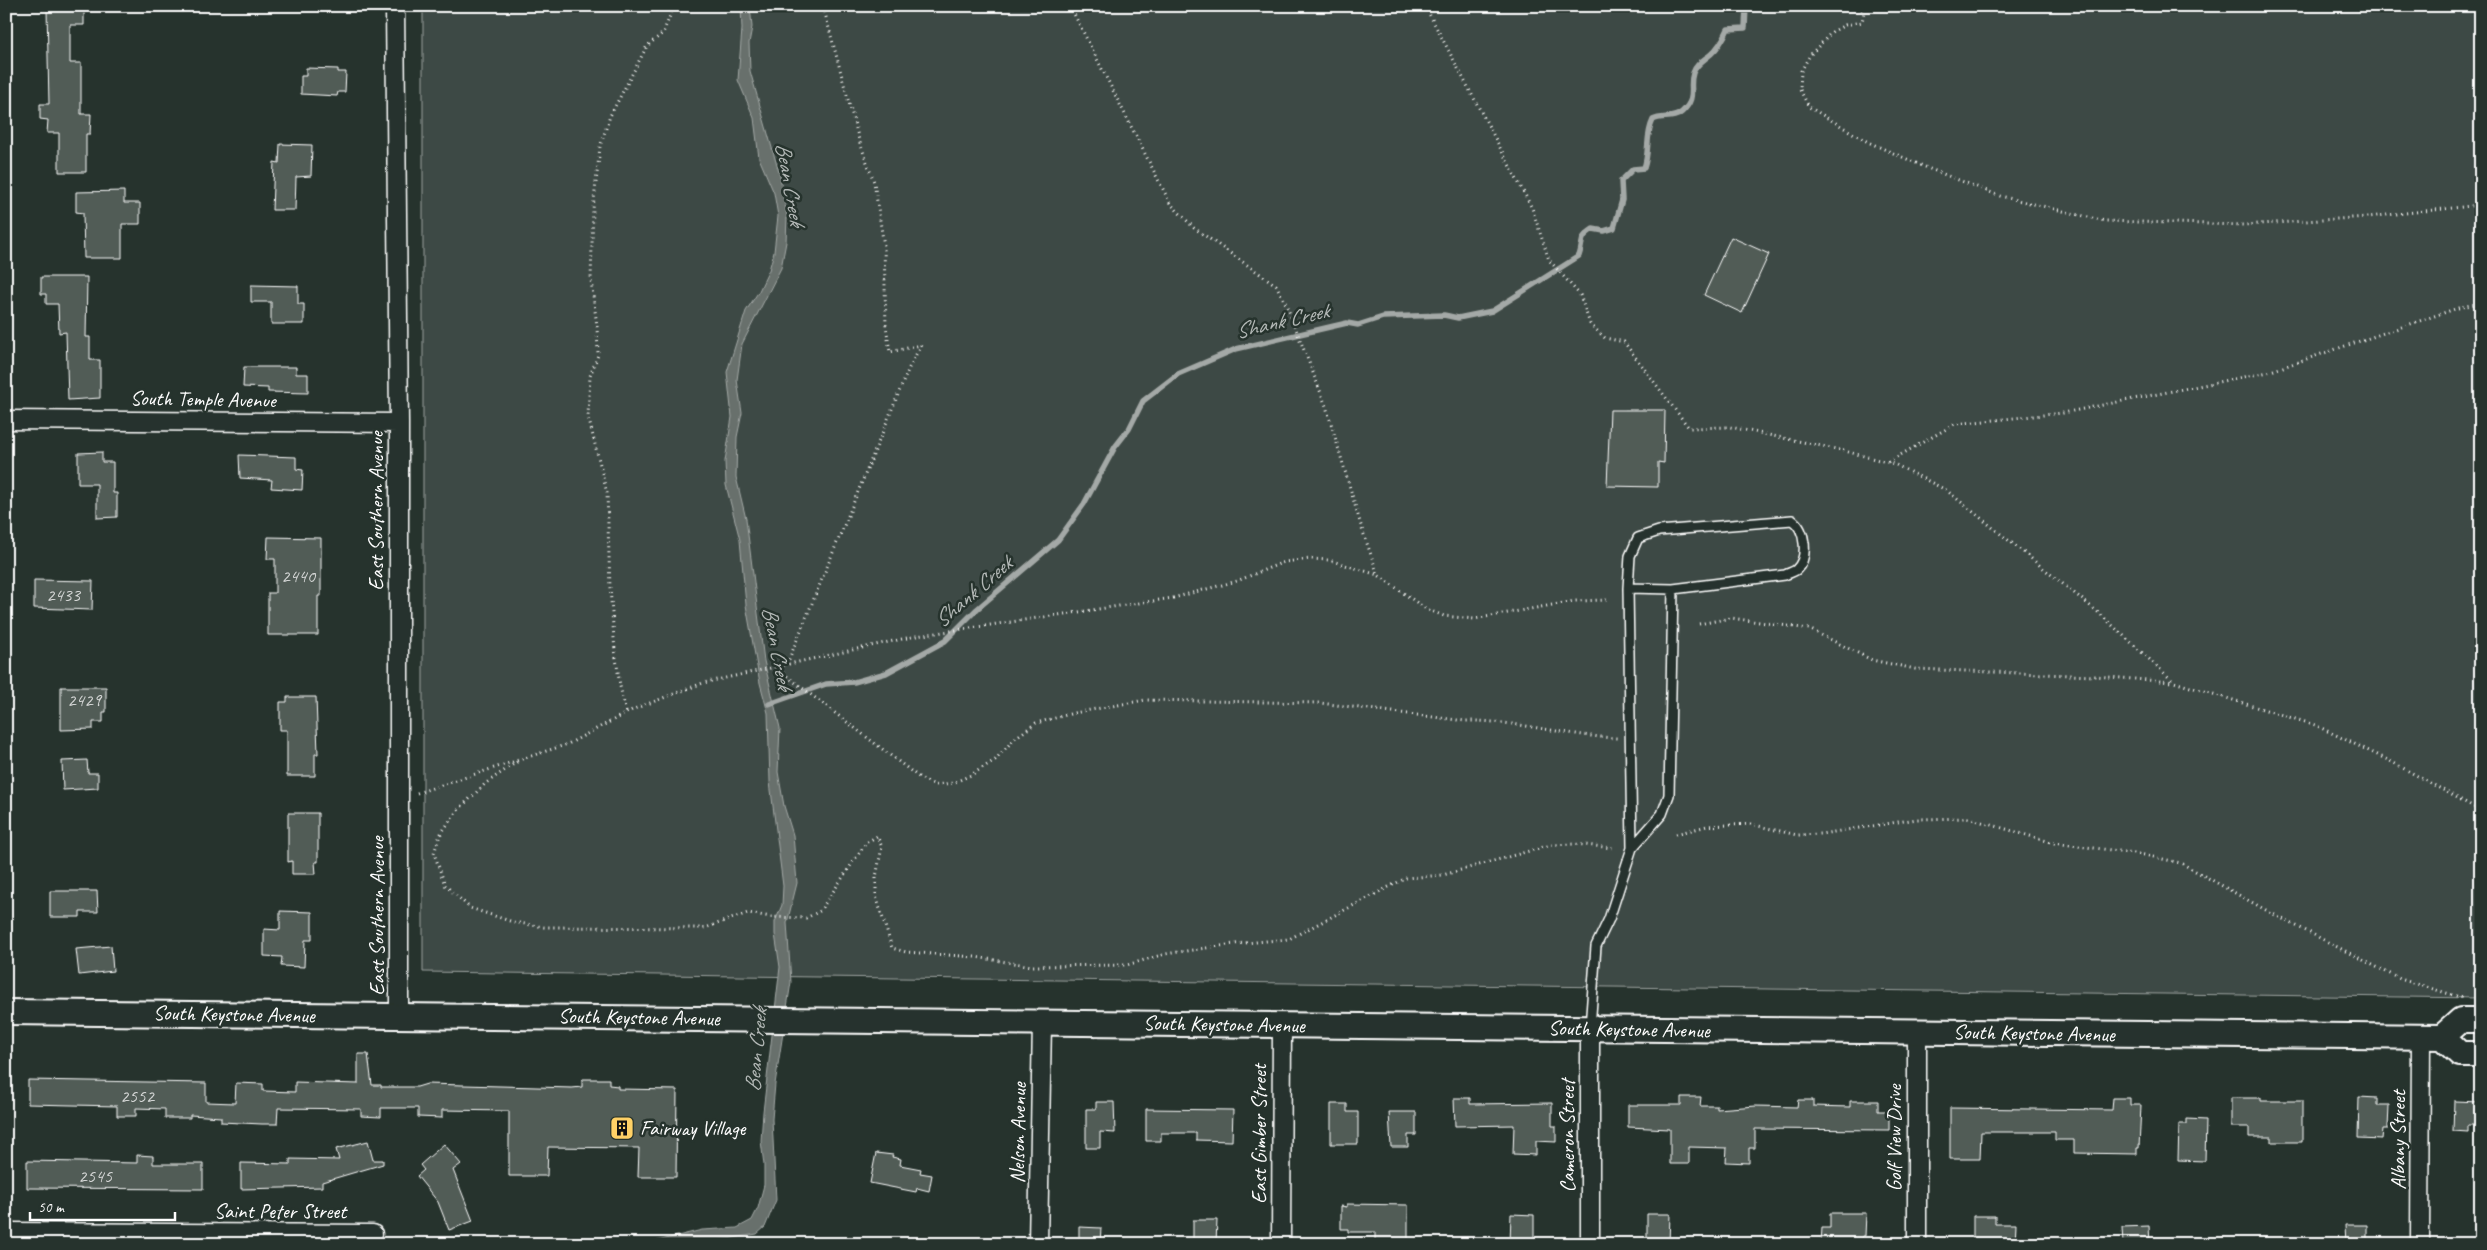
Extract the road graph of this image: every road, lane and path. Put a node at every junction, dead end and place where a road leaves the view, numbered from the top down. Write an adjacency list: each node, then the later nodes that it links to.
1 (394, 6): 10 (street, East Southern Avenue)
2 (674, 6): 20 (path)
3 (823, 6): 17 (path)
4 (1070, 6): 12 (path)
5 (1425, 6): 11 (path)
6 (1858, 6): 7 (path)
7 (2481, 206)
8 (2481, 303): 11 (path)
9 (6, 420): 10 (street, South Temple Avenue)
10 (399, 423): 30 (street, East Southern Avenue)
11 (1887, 462): 19 (path)
12 (1378, 575): 15 (path); 17 (path)
13 (1628, 588): 14 (lane); 14 (lane); 27 (lane)
14 (1673, 589): 27 (lane)
15 (1608, 600)
16 (1699, 624): 19 (path)
17 (786, 664): 18 (path)
18 (775, 667): 20 (path); 21 (path)
19 (2174, 682): 24 (path)
20 (626, 712): 22 (path)
21 (1618, 738)
22 (517, 762): 23 (path); 26 (path)
23 (414, 794)
24 (2481, 810)
25 (1676, 834): 28 (path)
26 (1613, 848)
27 (1632, 848): 34 (lane)
28 (2465, 999)
29 (6, 1012): 30 (main road, South Keystone Avenue)
30 (399, 1015): 32 (main road, South Keystone Avenue)
31 (2481, 1020): 36 (main road)
32 (1042, 1022): 33 (main road, South Keystone Avenue); 40 (street, Nelson Avenue)
33 (1282, 1025): 34 (main road, South Keystone Avenue); 41 (street, East Gimber Street)
34 (1590, 1028): 35 (main road, South Keystone Avenue); 42 (street, Cameron Street)
35 (1917, 1032): 36 (main road, South Keystone Avenue); 43 (street, Golf View Drive)
36 (2432, 1037): 37 (main road); 44 (street, Albany Street)
37 (2481, 1054)
38 (6, 1232): 39 (street, Saint Peter Street)
39 (373, 1234)
40 (1038, 1244)
41 (1281, 1244)
42 (1590, 1244)
43 (1917, 1244)
44 (2420, 1244)

